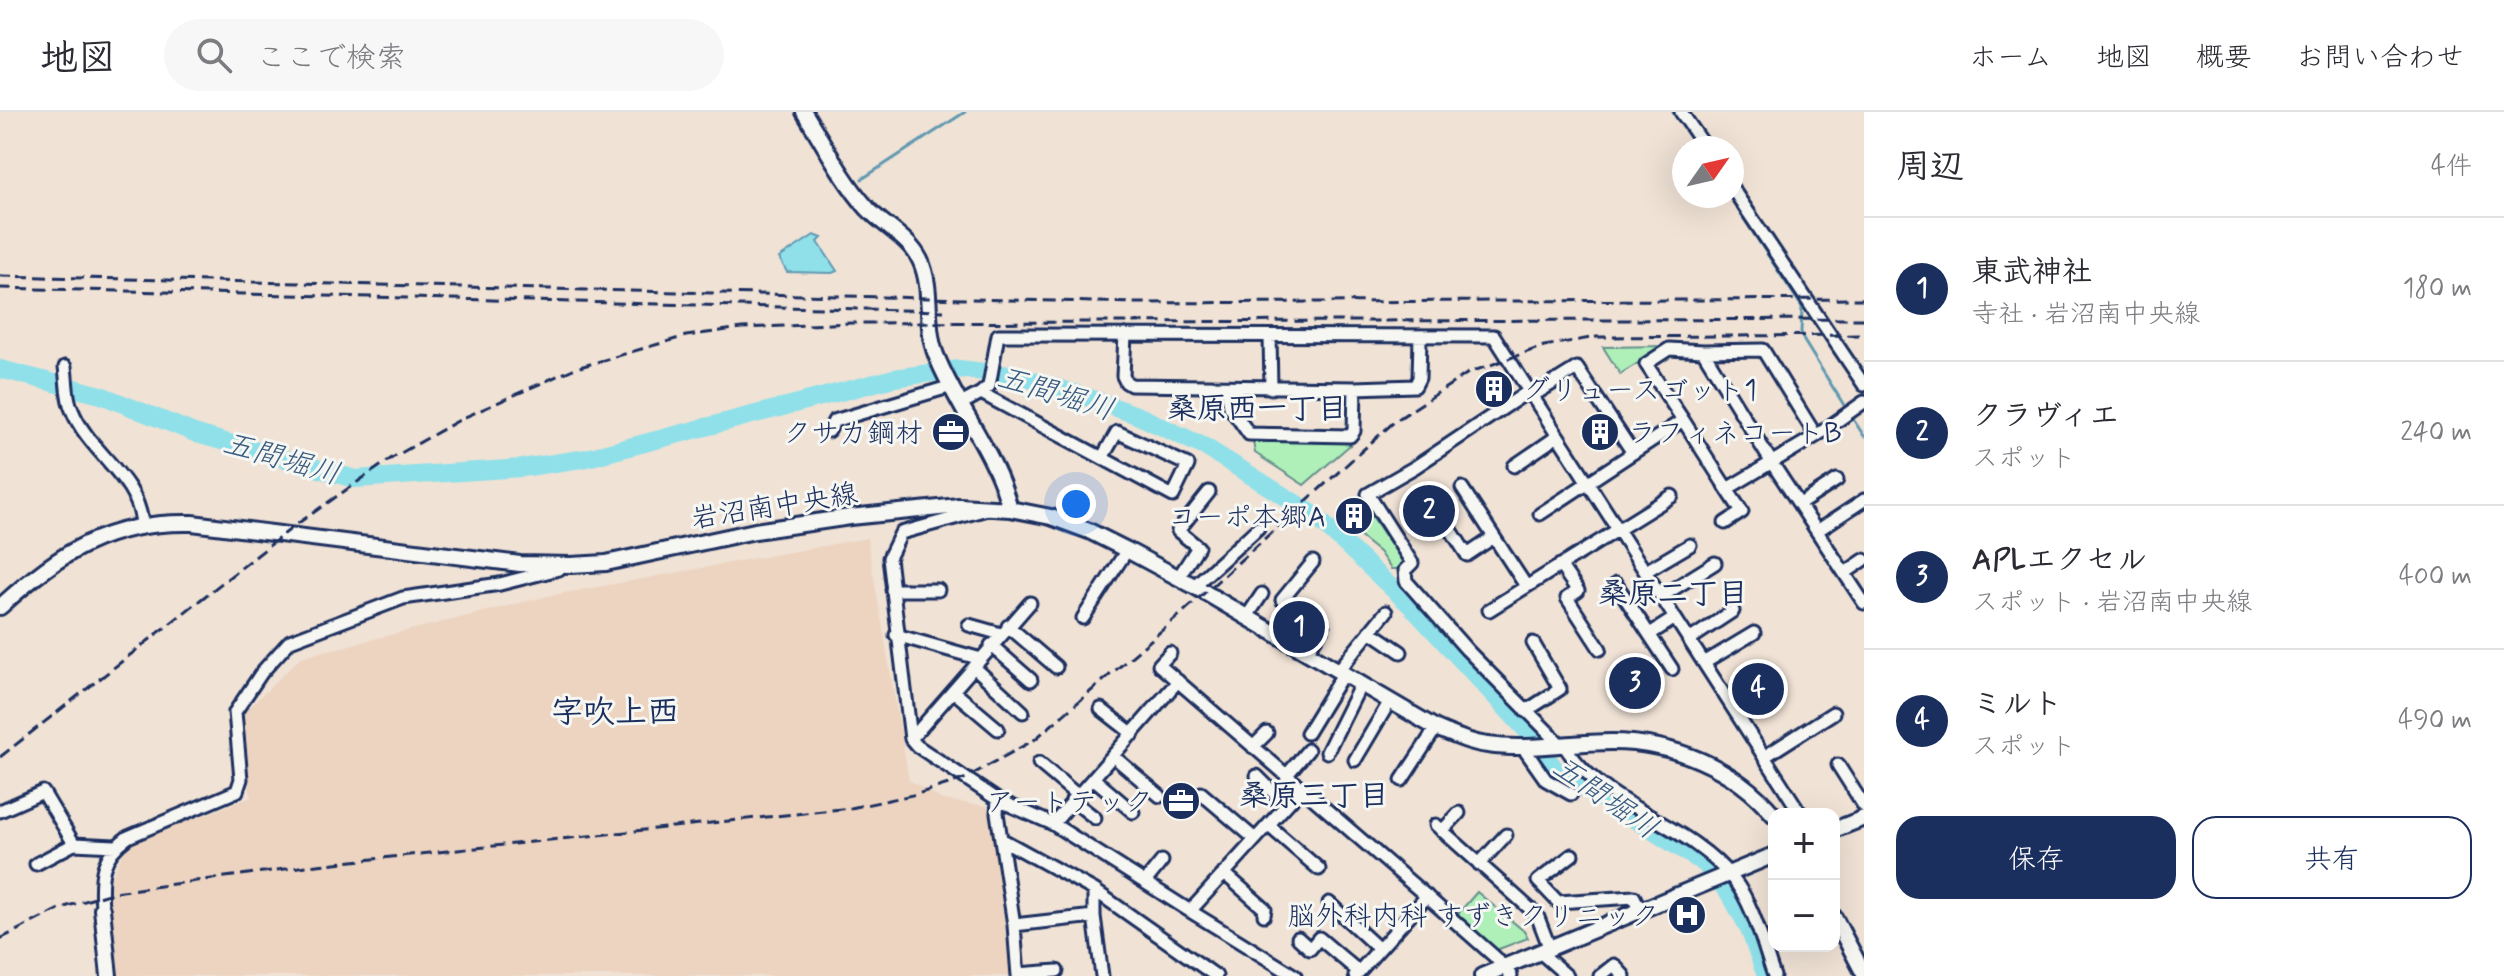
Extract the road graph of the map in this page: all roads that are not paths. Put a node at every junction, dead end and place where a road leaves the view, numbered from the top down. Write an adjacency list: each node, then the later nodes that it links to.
1 (804, 112): 10 (street)
2 (1681, 112): 3 (street)
3 (1698, 136)
4 (1744, 206): 11 (street)
5 (1125, 335): 6 (street); 12 (street); 15 (street)
6 (1270, 337): 7 (street); 13 (street)
7 (1420, 338): 14 (street); 16 (street)
8 (1703, 351): 19 (street); 22 (street); 25 (street)
9 (65, 367): 39 (street)
10 (951, 384): 18 (street); 20 (street)
11 (1864, 385)
12 (1227, 387): 13 (street); 14 (street)
13 (1271, 388): 14 (street)
14 (1355, 388)
15 (985, 390): 18 (street); 24 (street)
16 (1531, 394): 21 (street); 23 (street); 95 (street)
17 (1864, 402): 22 (street)
18 (961, 404): 36 (street)
19 (1683, 420): 23 (street); 30 (street)
20 (829, 431)
21 (1558, 436): 26 (street); 28 (street)
22 (1816, 436): 25 (street)
23 (1633, 453): 28 (street)
24 (1102, 458): 24 (street)
25 (1772, 463): 30 (street); 34 (street)
26 (1514, 466)
27 (1837, 480): 34 (street)
28 (1588, 481): 37 (street); 42 (street)
29 (1462, 488): 44 (street)
30 (1727, 489): 38 (street)
31 (1209, 492): 54 (street)
32 (1672, 496): 42 (street)
33 (1864, 500): 43 (street)
34 (1800, 504): 43 (street)
35 (992, 507): 36 (street, 岩沼南中央線); 50 (street, 岩沼南中央線); 58 (street)
36 (1010, 509): 46 (street, 岩沼南中央線)
37 (1540, 514)
38 (1725, 523)
39 (142, 525): 50 (street, 岩沼南中央線); 64 (street, 岩沼南中央線)
40 (1448, 525): 44 (street)
41 (1258, 528): 56 (street)
42 (1618, 528): 51 (street); 52 (street)
43 (1817, 531): 53 (street)
44 (1494, 537): 57 (street)
45 (1690, 545): 52 (street)
46 (1127, 550): 54 (street, 岩沼南中央線); 68 (street)
47 (1864, 560): 53 (street)
48 (1313, 562): 83 (street)
49 (1715, 563): 61 (street)
50 (571, 565): 140 (street)
51 (1560, 565): 57 (street); 80 (street)
52 (1646, 571): 61 (street)
53 (1845, 573): 63 (street)
54 (1178, 578): 56 (street, 岩沼南中央線)
55 (1616, 584): 75 (street)
56 (1194, 586): 69 (street, 岩沼南中央線)
57 (1526, 586): 65 (street)
58 (892, 590): 59 (street); 76 (street)
59 (938, 590)
60 (1262, 594): 69 (street)
61 (1662, 596): 70 (street)
62 (1030, 603): 72 (street)
63 (1864, 603)
64 (0, 607)
65 (1489, 610)
66 (1733, 611): 77 (street)
67 (1386, 612): 73 (street)
68 (1083, 618)
69 (1246, 618): 83 (street, 岩沼南中央線)
70 (1675, 618): 75 (street); 77 (street)
71 (969, 625): 72 (street)
72 (1004, 630): 79 (street); 86 (street)
73 (1370, 631): 81 (street); 88 (street)
74 (1754, 633): 85 (street)
75 (1650, 634): 87 (street)
76 (896, 635): 84 (street); 103 (street)
77 (1689, 640): 85 (street)
78 (1533, 643): 95 (street)
79 (991, 645): 84 (street); 89 (street)
80 (1600, 649)
81 (1401, 652)
82 (1170, 653): 90 (street)
83 (1306, 653): 88 (street, 岩沼南中央線)
84 (977, 663): 92 (street); 96 (street)
85 (1704, 663): 110 (street)
86 (1056, 667)
87 (1672, 669)
88 (1340, 672): 91 (street, 岩沼南中央線); 101 (street)
89 (1031, 680)
90 (1178, 681): 102 (street); 106 (street)
91 (1361, 684): 93 (street, 岩沼南中央線); 108 (street)
92 (953, 691): 99 (street); 103 (street)
93 (1390, 701): 98 (street, 岩沼南中央線); 111 (street)
94 (1101, 709): 102 (street)
95 (1526, 711): 104 (street)
96 (1023, 712)
97 (1833, 713): 110 (street)
98 (1436, 728): 105 (street, 岩沼南中央線); 117 (street)
99 (998, 729)
100 (1267, 733): 106 (street)
101 (1307, 733)
102 (1133, 734): 109 (street)
103 (911, 739): 123 (street)
104 (1561, 745): 105 (street, 岩沼南中央線); 127 (street); 148 (street)
105 (1525, 746): 120 (street)
106 (1253, 747): 115 (street)
107 (1308, 750): 115 (street)
108 (1327, 752)
109 (1113, 756): 116 (street); 121 (street)
110 (1764, 757): 126 (street)
111 (1355, 760)
112 (1039, 763): 122 (street)
113 (1838, 765): 125 (street)
114 (1257, 776): 124 (street)
115 (1286, 776): 118 (street)
116 (1093, 778): 122 (street); 129 (street)
117 (1402, 780)
118 (1301, 789): 124 (street); 151 (street)
119 (1201, 793): 138 (street)
120 (1571, 794)
121 (1160, 796)
122 (1074, 797): 131 (street); 133 (street)
123 (998, 800): 133 (street); 137 (street)
124 (1286, 805): 134 (street)
125 (1864, 806)
126 (1797, 808)
127 (1768, 809)
128 (0, 811): 139 (street)
129 (1133, 812)
130 (1459, 813): 145 (street)
131 (1095, 818)
132 (1864, 818): 135 (street)
133 (1053, 824): 149 (street)
134 (1268, 825): 138 (street); 146 (street)
135 (1840, 828)
136 (1506, 835): 145 (street)
137 (1001, 839): 150 (street); 158 (street)
138 (1255, 839): 147 (street)
139 (74, 844): 140 (street); 144 (street)
140 (115, 846): 153 (street)
141 (1572, 855): 155 (street)
142 (1768, 858): 148 (street)
143 (1162, 861): 149 (street)
144 (36, 864)
145 (1479, 864): 162 (street)
146 (1319, 869)
147 (1224, 873): 154 (street); 156 (street)
148 (1728, 875): 155 (street); 176 (street)
149 (1145, 882): 154 (street)
150 (1094, 890): 157 (street); 170 (street)
151 (1427, 896): 161 (street); 164 (street)
152 (1329, 903): 161 (street)
153 (102, 909): 168 (street)
154 (1190, 911): 171 (street)
155 (1641, 911): 162 (street)
156 (1264, 915)
157 (1094, 916): 158 (street); 169 (street)
158 (1014, 925): 167 (street)
159 (1840, 928): 166 (street)
160 (1298, 938): 165 (street)
161 (1379, 949): 165 (street)
162 (1545, 951): 164 (street); 173 (street)
163 (1057, 971): 167 (street)
164 (1506, 972): 172 (street)
165 (1357, 974)
166 (1864, 974)
167 (1018, 975)
168 (109, 976)
169 (1102, 976)
170 (1215, 976)
171 (1295, 976)
172 (1482, 976)
173 (1567, 976)
174 (1600, 976): 175 (street)
175 (1624, 976)
176 (1774, 976)

